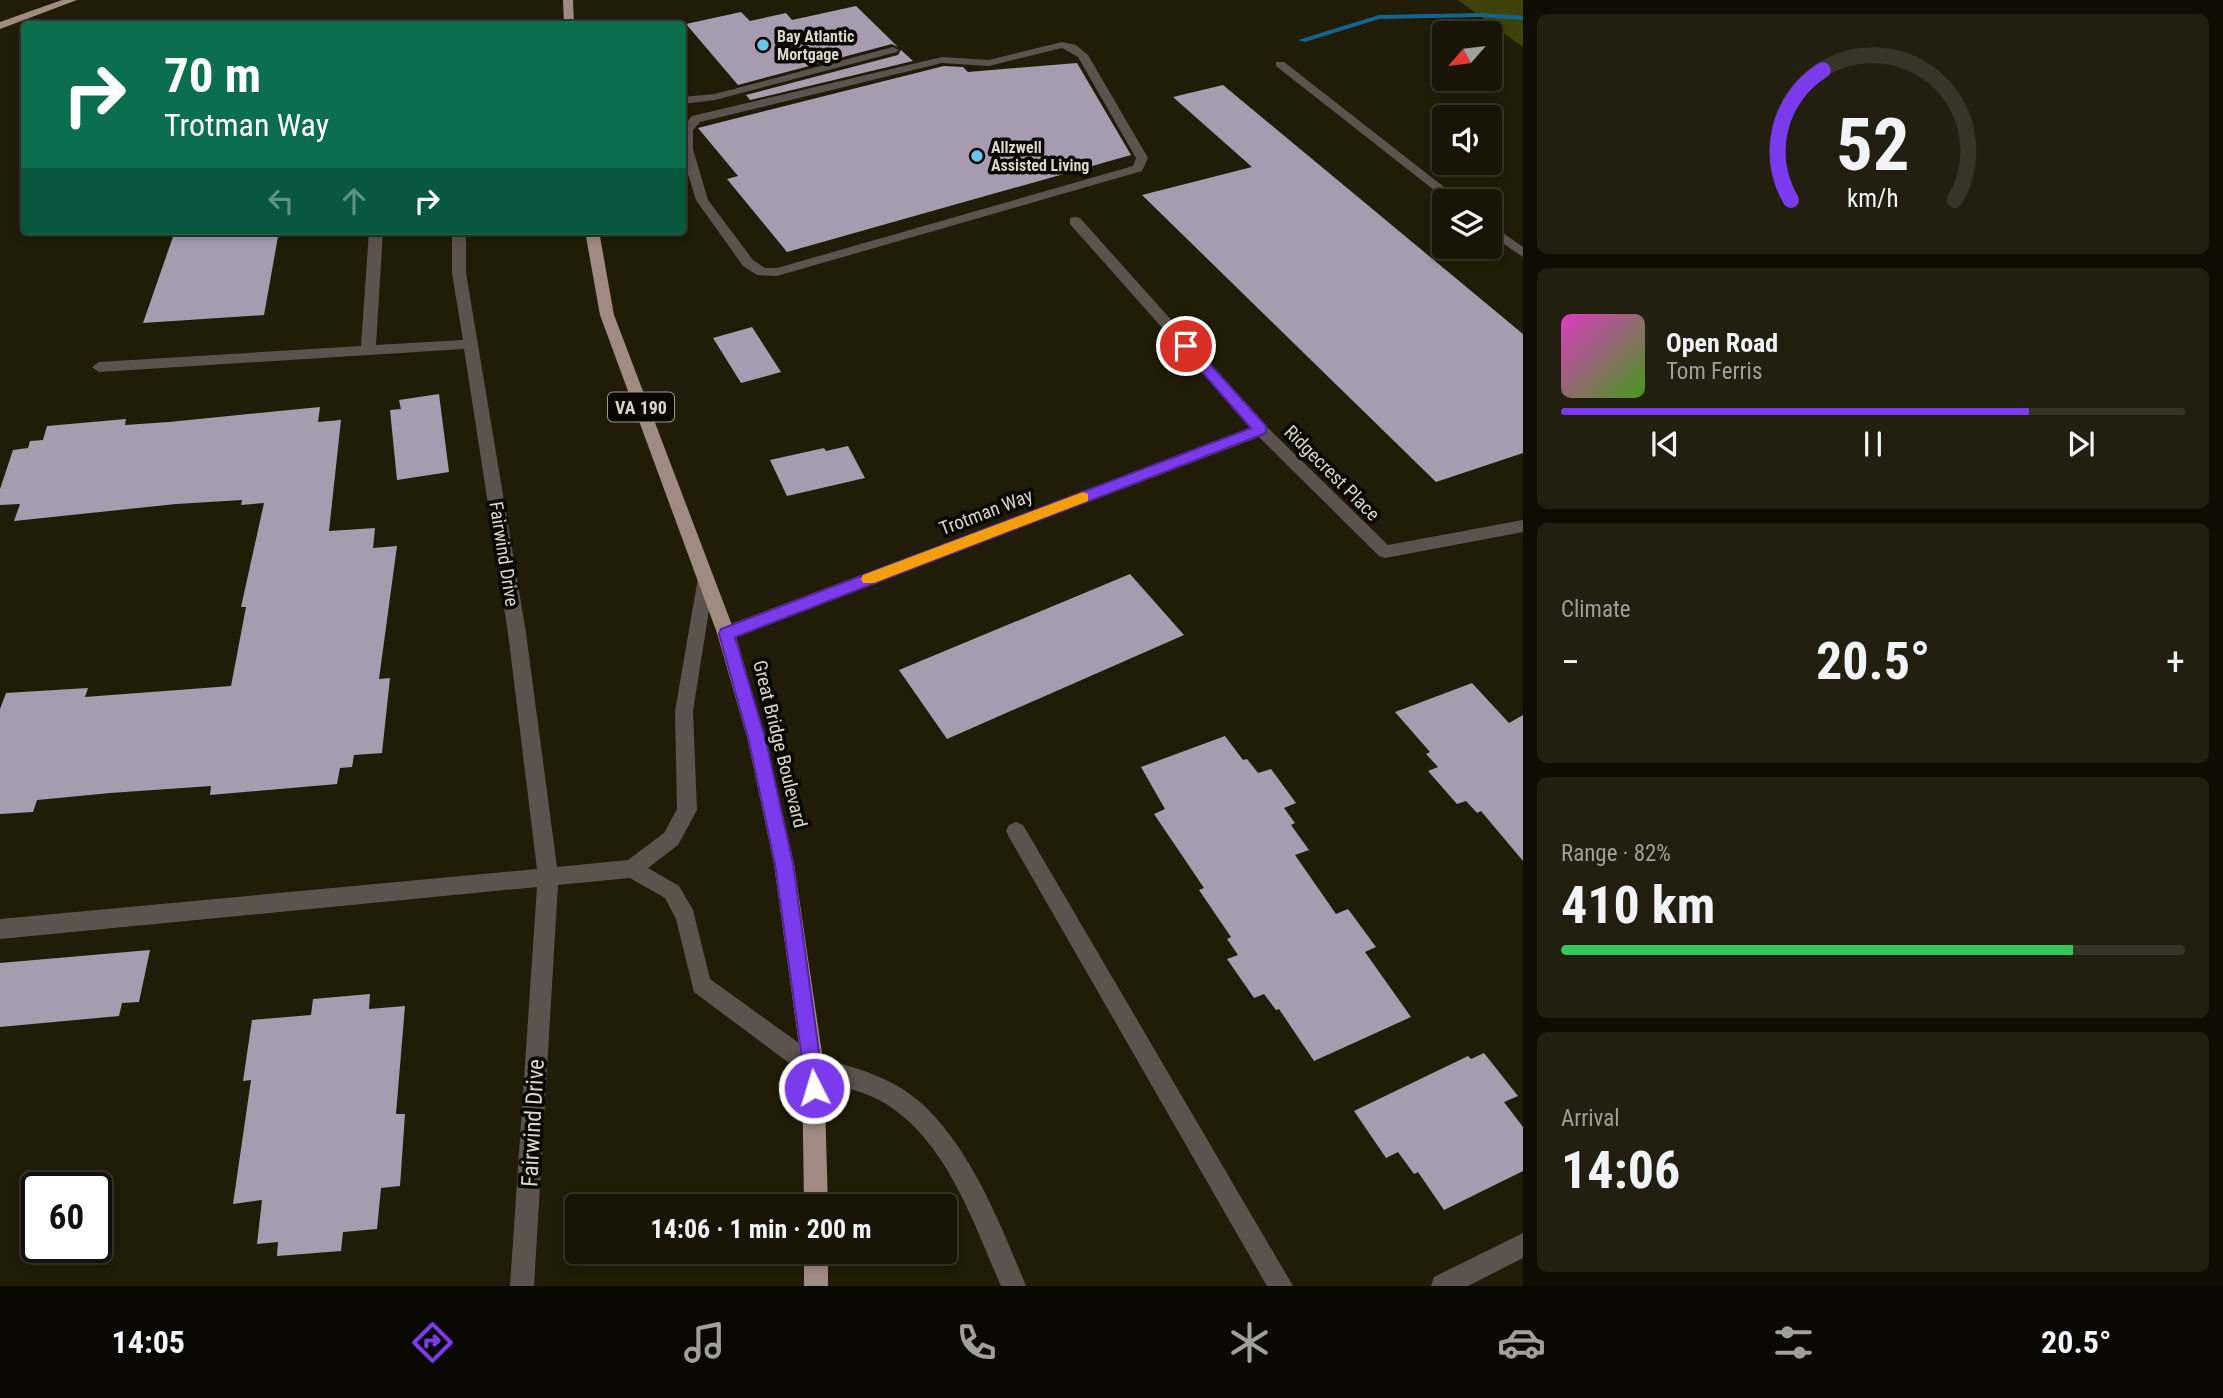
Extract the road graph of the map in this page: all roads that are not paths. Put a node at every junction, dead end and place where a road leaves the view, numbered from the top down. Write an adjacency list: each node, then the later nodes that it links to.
1 (72, 0): 4 (main road)
2 (568, 0): 3 (main road)
3 (569, 21)
4 (0, 26)
5 (893, 50): 8 (street)
6 (1280, 64): 12 (street)
7 (686, 88): 8 (street)
8 (696, 99): 9 (street)
9 (686, 100)
10 (686, 140): 11 (street)
11 (686, 153)
12 (1441, 189)
13 (1075, 221): 22 (street, Ridgecrest Place)
14 (376, 235): 20 (street)
15 (459, 235): 19 (street, Fairwind Drive)
16 (593, 235): 24 (main road, Great Bridge Boulevard / VA 190)
17 (1502, 237): 18 (street)
18 (1523, 253)
19 (470, 344): 20 (street); 28 (street, Fairwind Drive)
20 (368, 351): 21 (street)
21 (99, 368)
22 (1261, 430): 23 (street, Ridgecrest Place); 25 (street, Trotman Way)
23 (1523, 526)
24 (706, 578): 25 (main road, Great Bridge Boulevard / VA 190); 27 (street)
25 (726, 634): 30 (main road, Great Bridge Boulevard / VA 190)
26 (1016, 831): 37 (street)
27 (632, 869): 28 (street); 30 (street)
28 (548, 877): 29 (street); 34 (street, Fairwind Drive)
29 (0, 929)
30 (813, 1067): 31 (main road, Great Bridge Boulevard / VA 190); 36 (street)
31 (816, 1194)
32 (1523, 1245): 38 (street)
33 (816, 1264): 35 (main road)
34 (522, 1286)
35 (816, 1286)
36 (1014, 1286)
37 (1281, 1286)
38 (1443, 1286)

